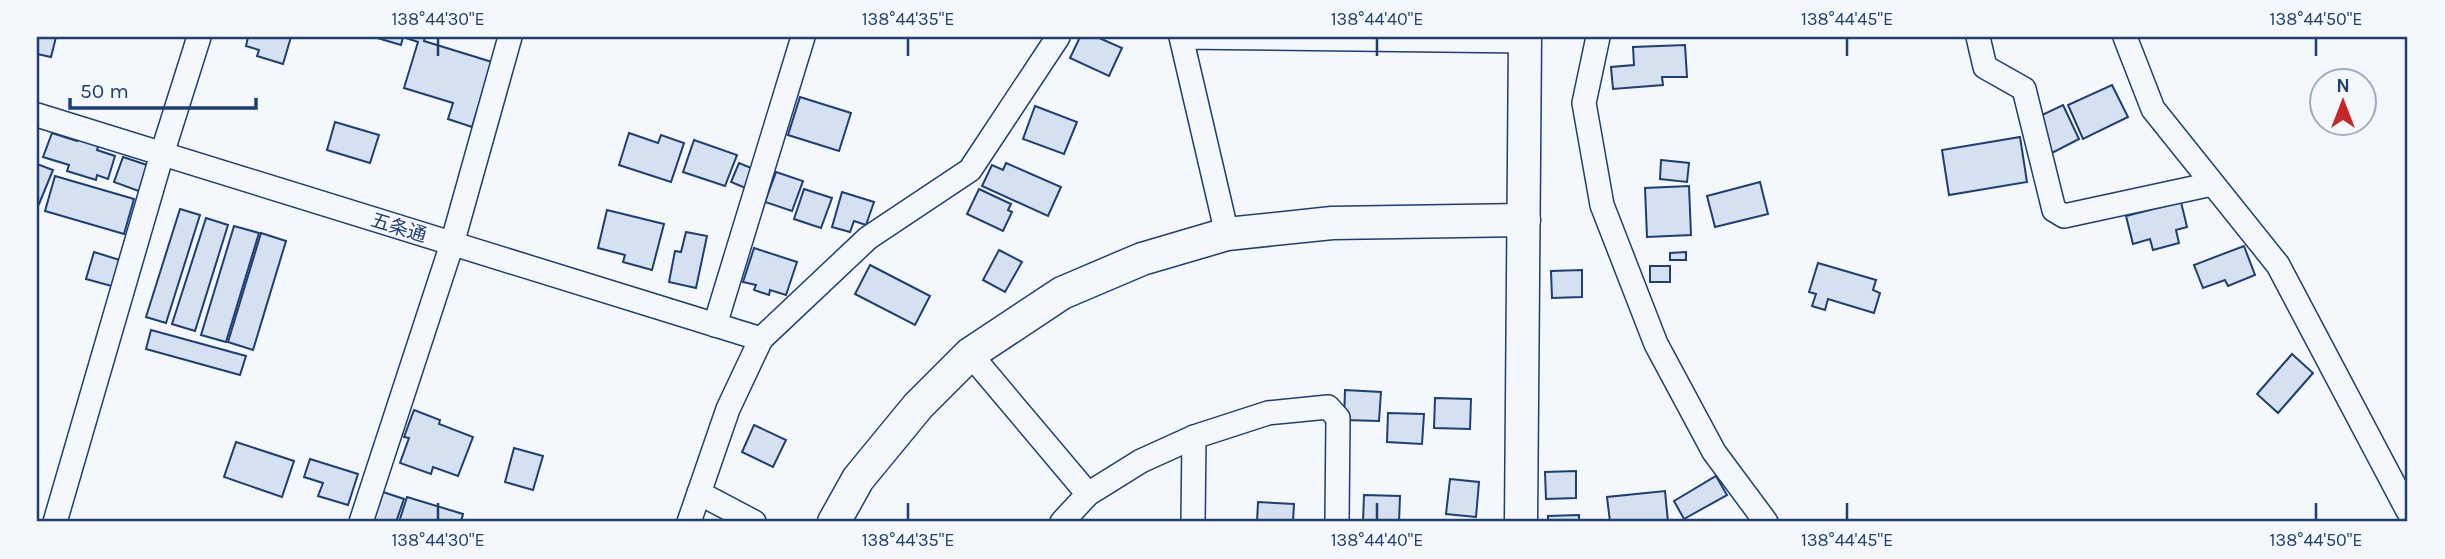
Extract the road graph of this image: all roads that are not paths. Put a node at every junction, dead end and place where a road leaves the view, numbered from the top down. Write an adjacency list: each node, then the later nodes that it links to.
1 (199, 37): 10 (street)
2 (510, 37): 14 (street)
3 (803, 37): 15 (street)
4 (1058, 37): 16 (street)
5 (1598, 37): 31 (street)
6 (1978, 37): 11 (street)
7 (2124, 37): 11 (street)
8 (1525, 39): 12 (street); 13 (street)
9 (37, 115): 10 (street, 五条通)
10 (162, 154): 14 (street, 五条通); 22 (street)
11 (2212, 184): 21 (street)
12 (1524, 220): 13 (street); 30 (street)
13 (1227, 234): 17 (street)
14 (452, 244): 15 (street, 五条通); 23 (street)
15 (715, 325): 16 (street, 五条通)
16 (761, 339): 19 (street)
17 (970, 354): 20 (street); 26 (street)
18 (1194, 438): 20 (street); 28 (street); 29 (street)
19 (699, 493): 24 (street); 25 (street)
20 (1088, 494): 27 (street)
21 (2408, 510)
22 (55, 522)
23 (361, 522)
24 (689, 522)
25 (754, 522)
26 (834, 522)
27 (1062, 522)
28 (1194, 522)
29 (1337, 522)
30 (1521, 522)
31 (1766, 522)

